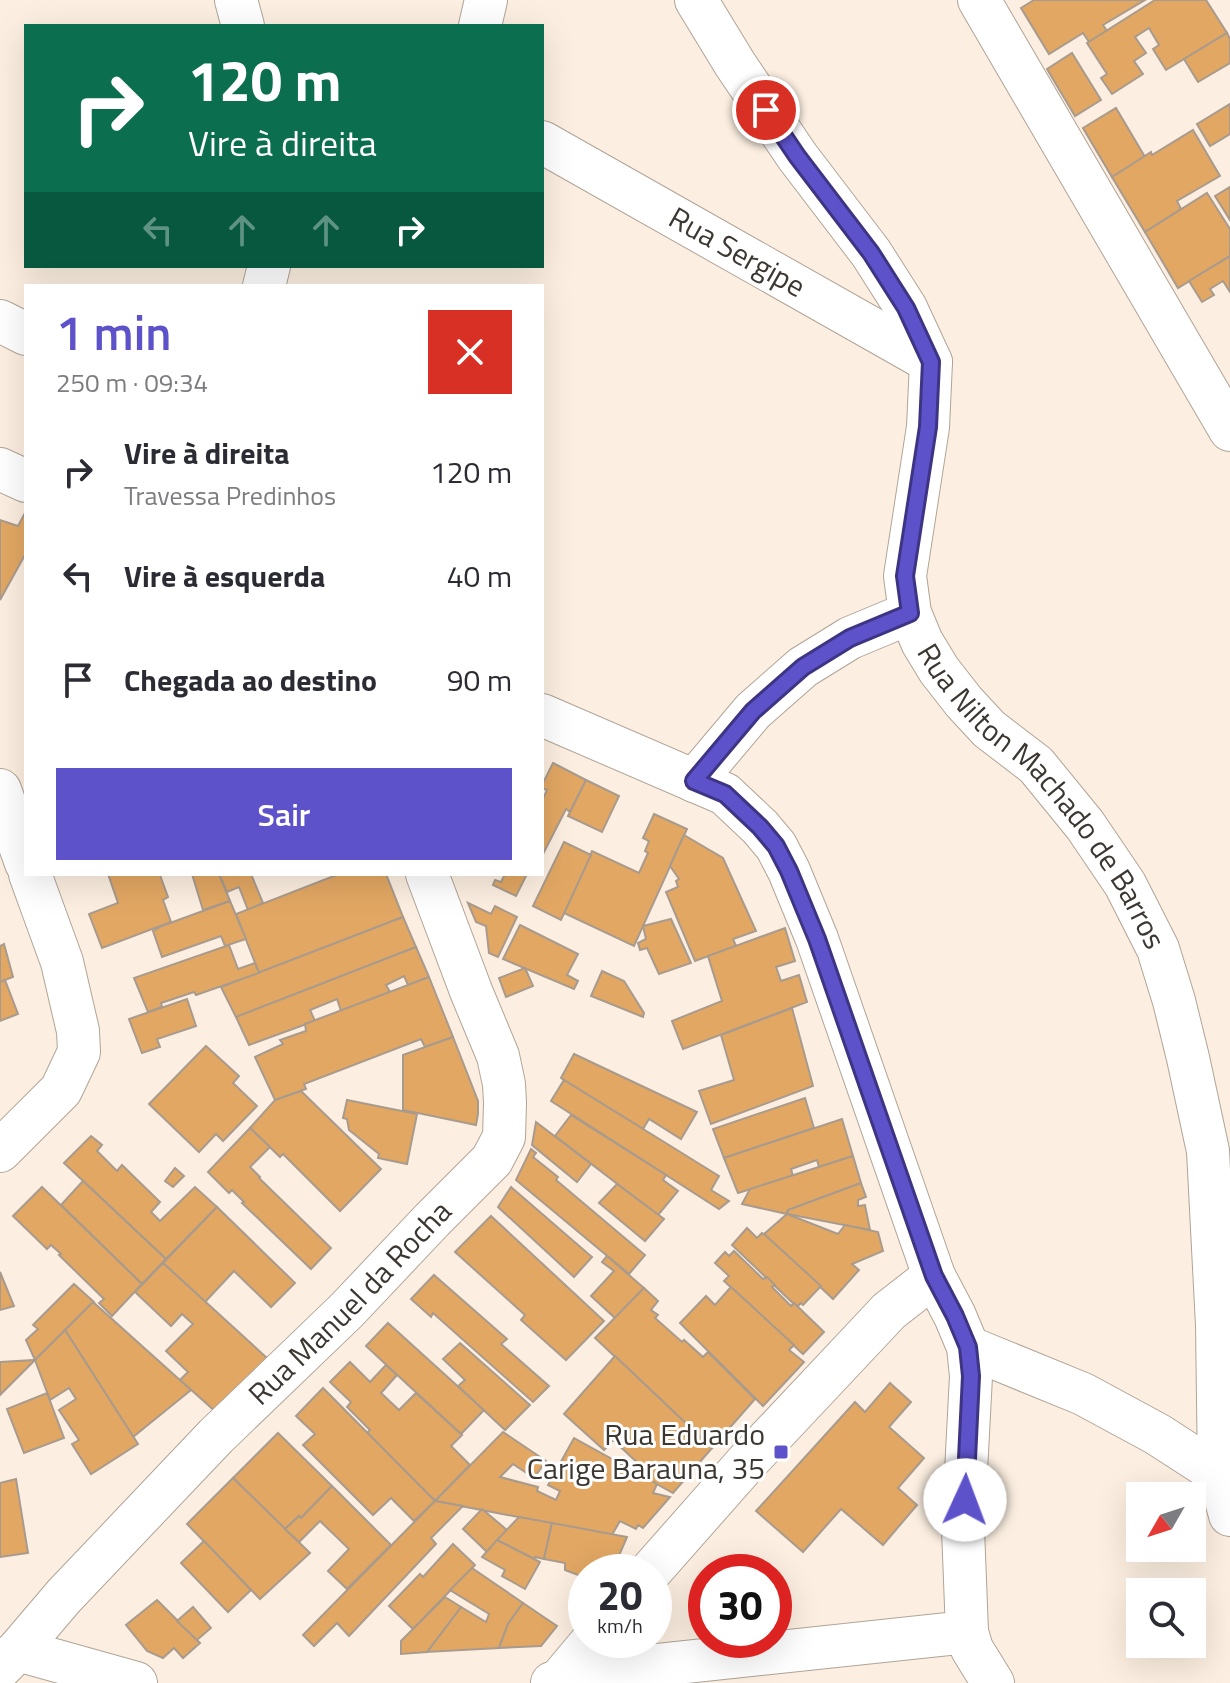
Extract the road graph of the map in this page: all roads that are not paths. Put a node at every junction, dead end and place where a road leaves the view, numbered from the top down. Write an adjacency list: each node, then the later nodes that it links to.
1 (236, 0): 5 (street)
2 (486, 0): 6 (street)
3 (696, 0): 10 (street, Rua Nilton Machado de Barros)
4 (979, 0): 11 (street)
5 (242, 24)
6 (480, 24)
7 (544, 143): 10 (street, Rua Sergipe)
8 (0, 321): 9 (street)
9 (24, 333)
10 (931, 362): 14 (street, Rua Nilton Machado de Barros)
11 (1230, 430)
12 (0, 469): 13 (street)
13 (24, 480)
14 (910, 613): 16 (street); 24 (street, Rua Nilton Machado de Barros)
15 (544, 716): 16 (street)
16 (694, 781): 22 (street)
17 (0, 790): 18 (street)
18 (24, 857)
19 (31, 876): 21 (street)
20 (428, 876): 29 (street, Rua Manuel da Rocha)
21 (0, 1151)
22 (934, 1276): 23 (street); 26 (street)
23 (968, 1347): 24 (street); 27 (street)
24 (1219, 1474): 25 (street, Rua Nilton Machado de Barros)
25 (1230, 1515)
26 (666, 1554)
27 (967, 1632): 31 (street); 32 (street)
28 (577, 1658): 31 (street)
29 (9, 1659): 30 (street)
30 (136, 1683)
31 (555, 1683)
32 (993, 1683)

